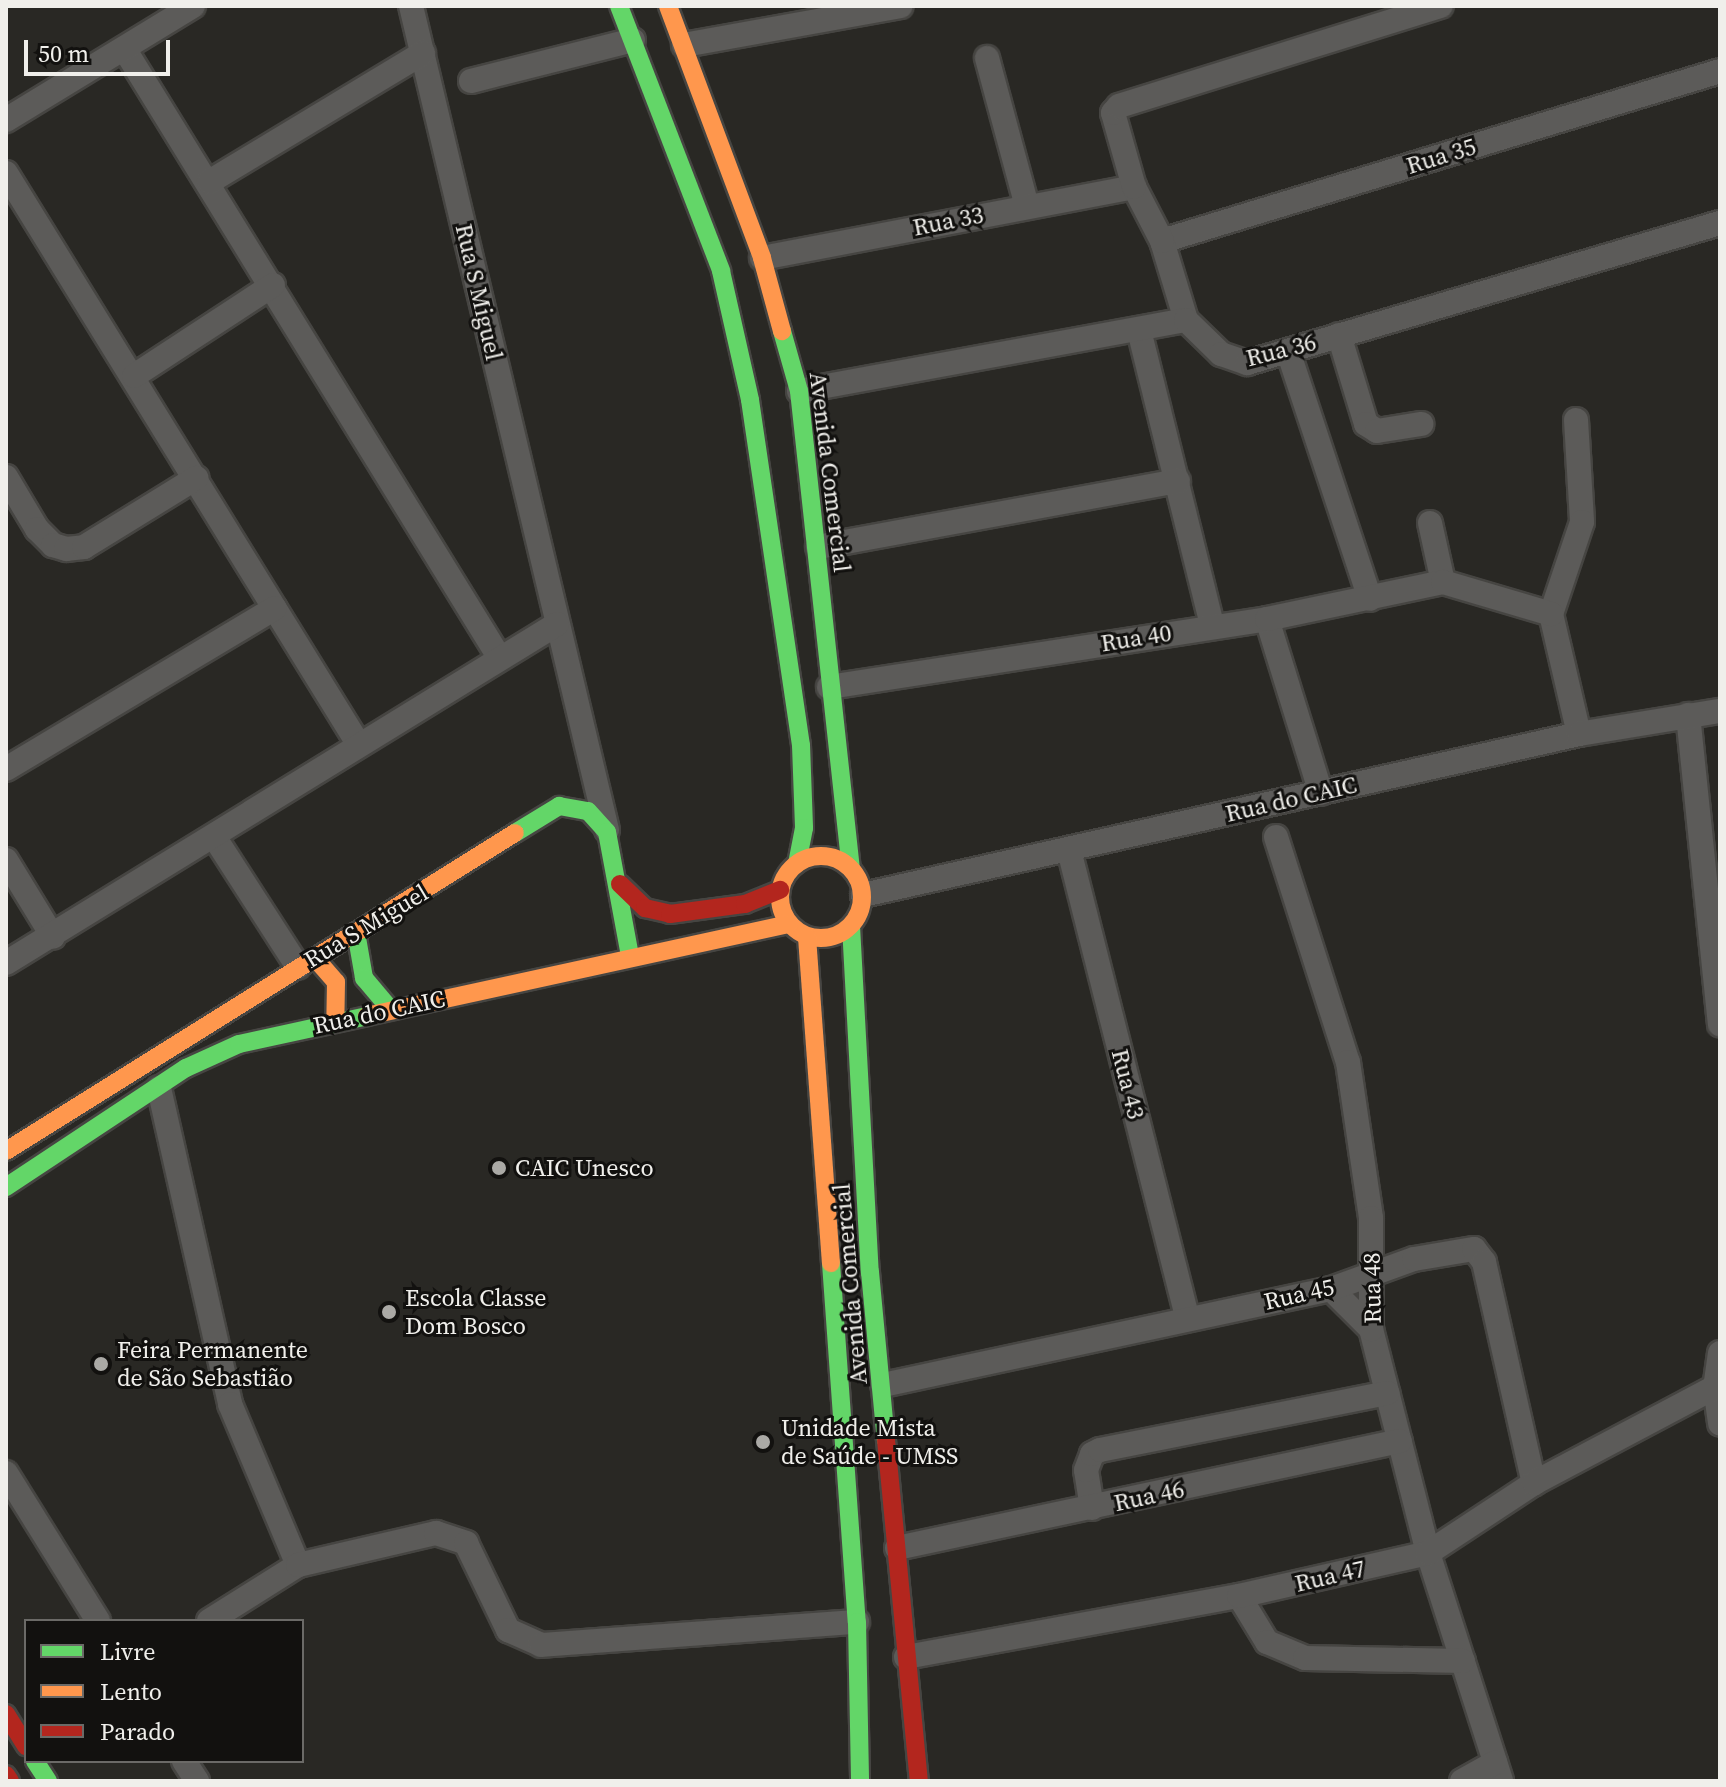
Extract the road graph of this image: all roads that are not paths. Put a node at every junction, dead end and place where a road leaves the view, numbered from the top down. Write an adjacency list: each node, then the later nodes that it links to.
1 (193, 6): 9 (street)
2 (411, 6): 10 (street, Rua S Miguel)
3 (619, 6): 7 (street)
4 (668, 6): 8 (street, Avenida Comercial)
5 (901, 6): 8 (street)
6 (1441, 6): 19 (street)
7 (633, 40): 13 (street); 16 (street)
8 (684, 45): 14 (street, Avenida Comercial)
9 (125, 50): 15 (street); 18 (street)
10 (423, 53): 18 (street); 43 (street, Rua S Miguel)
11 (987, 58): 20 (street)
12 (1719, 73): 22 (street, Rua 35)
13 (471, 81)
14 (706, 105): 16 (street); 23 (street, Avenida Comercial)
15 (6, 120)
16 (681, 121): 47 (street)
17 (6, 173): 29 (street)
18 (209, 182): 24 (street)
19 (1134, 187): 20 (street, Rua 33); 22 (street)
20 (1027, 206): 23 (street, Rua 33)
21 (1720, 223): 27 (street, Rua 36)
22 (1162, 241): 25 (street)
23 (762, 258): 30 (street, Avenida Comercial)
24 (273, 285): 29 (street); 46 (street)
25 (1186, 320): 26 (street); 28 (street, Rua 36)
26 (1139, 330): 30 (street); 35 (street)
27 (1339, 335): 28 (street, Rua 36); 32 (street)
28 (1288, 351): 39 (street)
29 (134, 376): 34 (street)
30 (799, 391): 37 (street, Avenida Comercial)
31 (1576, 420): 41 (street)
32 (1421, 424)
33 (6, 477): 34 (street)
34 (196, 478): 40 (street)
35 (1178, 481): 37 (street); 44 (street)
36 (1430, 523): 38 (street)
37 (818, 547): 45 (street, Avenida Comercial)
38 (1443, 582): 39 (street, Rua 40); 41 (street, Rua 40)
39 (1370, 599): 42 (street, Rua 40)
40 (275, 608): 52 (street); 54 (street)
41 (1551, 614): 51 (street)
42 (1267, 619): 44 (street, Rua 40); 55 (street)
43 (557, 624): 46 (street); 53 (street, Rua S Miguel)
44 (1212, 626): 48 (street, Rua 40)
45 (826, 652): 47 (street); 48 (street, Avenida Comercial)
46 (499, 657): 52 (street)
47 (788, 658): 62 (street)
48 (829, 687): 63 (street, Avenida Comercial)
49 (1720, 711): 50 (street, Rua do CAIC)
50 (1688, 715): 51 (street, Rua do CAIC); 78 (street)
51 (1579, 734): 55 (street, Rua do CAIC)
52 (359, 745): 59 (street)
53 (591, 756): 56 (street, Rua S Miguel); 57 (street)
54 (6, 769)
55 (1321, 793): 60 (street, Rua do CAIC)
56 (559, 806): 57 (street); 69 (street, Rua S Miguel)
57 (607, 832): 64 (street)
58 (1276, 837): 85 (street, Rua 48)
59 (215, 838): 70 (street); 73 (street)
60 (1069, 850): 66 (street, Rua do CAIC); 87 (street, Rua 43)
61 (6, 860): 70 (street)
62 (797, 863): 63 (street); 65 (street)
63 (851, 868): 66 (street)
64 (620, 884): 65 (street); 72 (street)
65 (780, 890): 67 (street)
66 (863, 895): 68 (street)
67 (789, 924): 71 (street); 72 (street, Rua do CAIC)
68 (851, 926): 71 (street); 84 (street, Avenida Comercial)
69 (356, 932): 73 (street, Rua S Miguel); 76 (street)
70 (53, 937): 74 (street)
71 (807, 937): 83 (street, Avenida Comercial)
72 (630, 956): 76 (street, Rua do CAIC)
73 (307, 962): 75 (street, Rua S Miguel); 77 (street)
74 (6, 963)
75 (262, 992): 79 (street); 81 (street, Rua S Miguel)
76 (391, 1010): 77 (street, Rua do CAIC)
77 (335, 1021): 79 (street, Rua do CAIC)
78 (1720, 1024)
79 (271, 1034): 80 (street, Rua do CAIC)
80 (159, 1088): 82 (street, Rua do CAIC); 102 (street)
81 (6, 1151)
82 (6, 1187)
83 (829, 1257): 84 (street); 94 (street, Avenida Comercial)
84 (870, 1272): 90 (street, Avenida Comercial)
85 (1373, 1274): 86 (street, Rua 45); 88 (street, Rua 48); 98 (street, Rua 45)
86 (1331, 1289): 87 (street, Rua 45); 88 (street)
87 (1187, 1318): 90 (street, Rua 45)
88 (1371, 1329): 92 (street, Rua 48)
89 (1720, 1353): 91 (street)
90 (883, 1385): 96 (street, Avenida Comercial)
91 (1715, 1387): 93 (street); 98 (street, Rua 47)
92 (1387, 1393): 95 (street, Rua 48); 99 (street)
93 (1720, 1424)
94 (840, 1431): 96 (street); 106 (street, Avenida Comercial)
95 (1400, 1441): 99 (street, Rua 46); 101 (street, Rua 48)
96 (874, 1458): 100 (street, Avenida Comercial)
97 (6, 1473): 104 (street)
98 (1534, 1483): 101 (street, Rua 47)
99 (1092, 1508): 100 (street, Rua 46)
100 (897, 1548): 107 (street, Avenida Comercial)
101 (1428, 1553): 103 (street, Rua 47); 108 (street, Rua 48)
102 (298, 1565): 105 (street); 106 (street)
103 (1239, 1596): 107 (street, Rua 47); 108 (street)
104 (97, 1619)
105 (212, 1619)
106 (857, 1622): 115 (street, Avenida Comercial)
107 (906, 1657): 119 (street, Avenida Comercial)
108 (1463, 1661): 113 (street, Rua 48)
109 (6, 1714): 110 (street)
110 (24, 1738)
111 (36, 1763): 117 (street)
112 (185, 1763): 118 (street)
113 (1498, 1772): 120 (street)
114 (6, 1775): 116 (street)
115 (864, 1780)
116 (10, 1781)
117 (48, 1781)
118 (197, 1781)
119 (919, 1781)
120 (1462, 1781)

